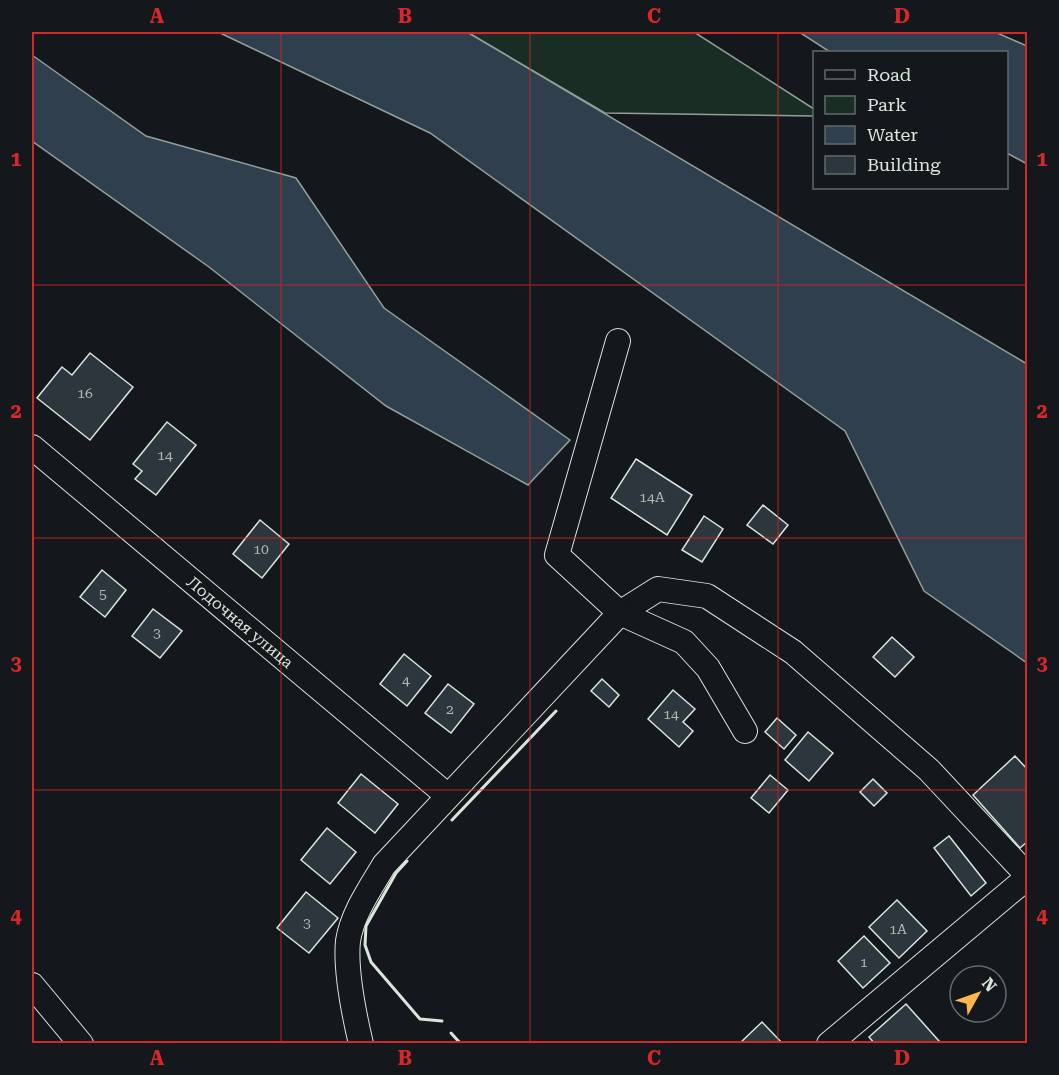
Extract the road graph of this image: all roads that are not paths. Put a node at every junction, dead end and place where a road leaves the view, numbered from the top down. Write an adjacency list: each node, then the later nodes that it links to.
1 (618, 341): 3 (street)
2 (32, 447): 5 (street, Лодочная улица)
3 (620, 613): 4 (street); 5 (street); 6 (street)
4 (745, 731)
5 (448, 796): 9 (street)
6 (1028, 877): 10 (street)
7 (32, 985): 8 (street)
8 (81, 1044)
9 (361, 1044)
10 (830, 1044)

